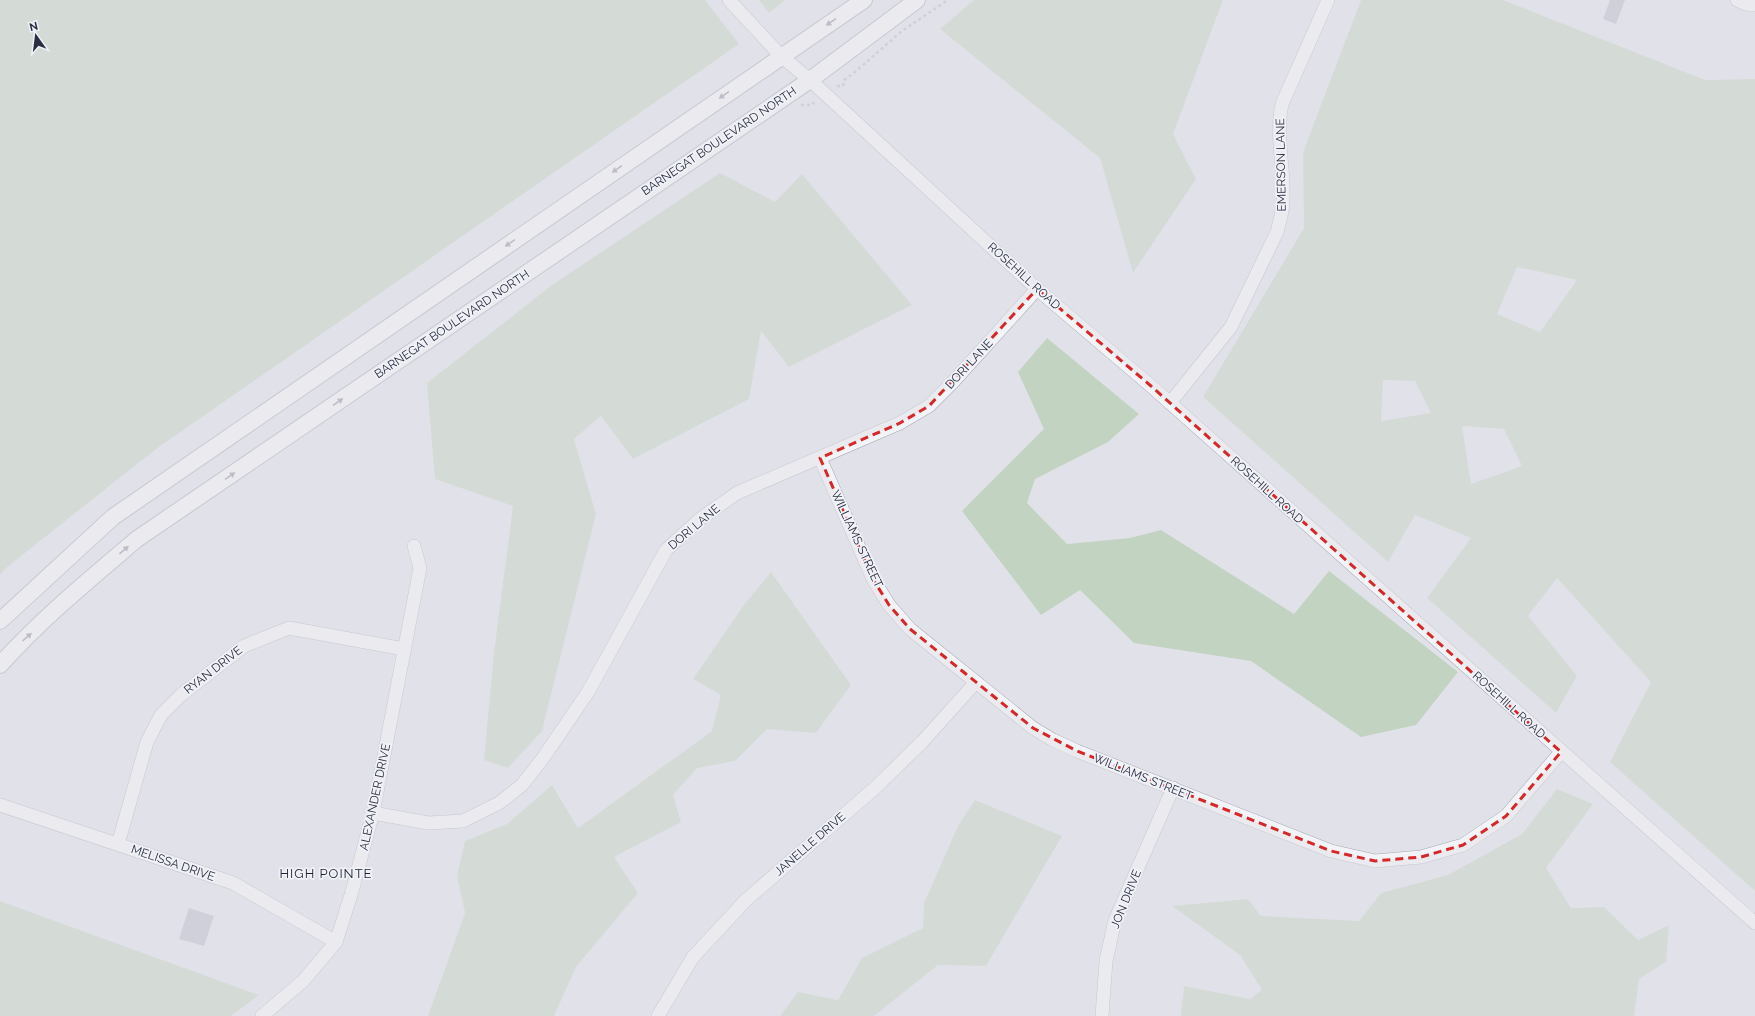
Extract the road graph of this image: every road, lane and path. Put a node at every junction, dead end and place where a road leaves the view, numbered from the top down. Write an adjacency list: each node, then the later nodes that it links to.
1 (729, 0): 8 (street, ROSEHILL ROAD)
2 (864, 0): 8 (street, one-way to 8)
3 (917, 0): 11 (street, BARNEGAT BOULEVARD NORTH)
4 (948, 0): 10 (path)
5 (1328, 0): 14 (street, EMERSON LANE)
6 (1737, 0): 7 (street)
7 (1755, 5)
8 (781, 56): 11 (street, ROSEHILL ROAD); 17 (street, one-way to 17)
9 (839, 75): 10 (path)
10 (846, 78): 12 (path)
11 (810, 80): 13 (street, ROSEHILL ROAD); 19 (street, BARNEGAT BOULEVARD NORTH, one-way to 11)
12 (837, 86)
13 (1037, 289): 14 (street, ROSEHILL ROAD); 15 (street, DORI LANE)
14 (1170, 403): 21 (street, ROSEHILL ROAD)
15 (820, 458): 20 (street, WILLIAMS STREET); 24 (street, DORI LANE)
16 (414, 546): 18 (street, ALEXANDER DRIVE)
17 (0, 621)
18 (404, 649): 24 (street, ALEXANDER DRIVE); 25 (street, RYAN DRIVE)
19 (0, 665)
20 (976, 682): 22 (street, WILLIAMS STREET); 29 (street, JANELLE DRIVE)
21 (1561, 752): 22 (street, WILLIAMS STREET); 26 (street, ROSEHILL ROAD)
22 (1173, 788): 30 (street, JON DRIVE)
23 (0, 805): 25 (street, MELISSA DRIVE)
24 (373, 814): 27 (street, ALEXANDER DRIVE)
25 (118, 844): 27 (street, MELISSA DRIVE)
26 (1755, 923)
27 (336, 942): 28 (street, ALEXANDER DRIVE)
28 (262, 1016)
29 (658, 1016)
30 (1102, 1016)

